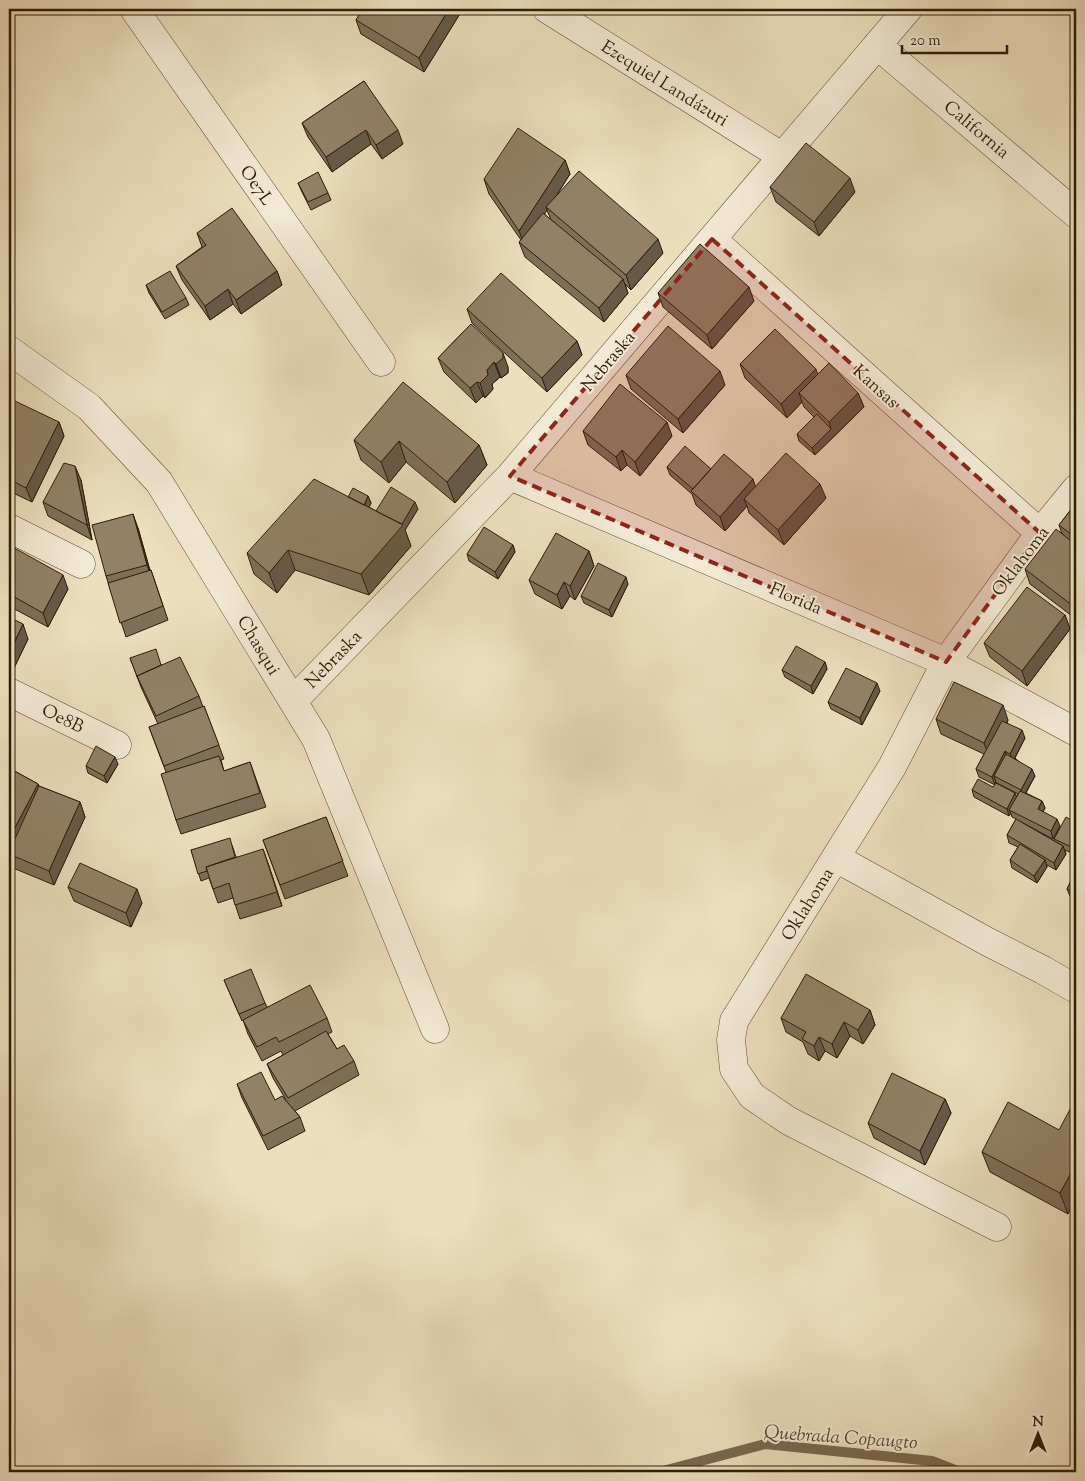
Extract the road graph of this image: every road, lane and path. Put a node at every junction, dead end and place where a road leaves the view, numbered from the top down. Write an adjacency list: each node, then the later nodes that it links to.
1 (134, 9): 9 (street, Oe7L)
2 (547, 9): 5 (street, Ezequiel Landázuri)
3 (908, 9): 4 (street, Nebraska)
4 (877, 45): 5 (street, Nebraska); 6 (street, California)
5 (783, 157): 7 (street, Nebraska)
6 (1076, 214)
7 (712, 239): 10 (street, Nebraska); 13 (street, Kansas)
8 (9, 350): 17 (street, Chasqui)
9 (380, 362)
10 (510, 476): 15 (street, Florida); 17 (street, Nebraska)
11 (1076, 489): 13 (street, Oklahoma)
12 (9, 528): 14 (street)
13 (1040, 532): 15 (street, Oklahoma)
14 (81, 564)
15 (946, 662): 18 (street, Florida); 20 (street, Oklahoma)
16 (9, 692): 19 (street, Oe8B)
17 (293, 701): 22 (street, Chasqui)
18 (1076, 732)
19 (117, 745)
20 (836, 858): 21 (street); 23 (street, Oklahoma)
21 (1076, 989)
22 (435, 1029)
23 (997, 1227)

